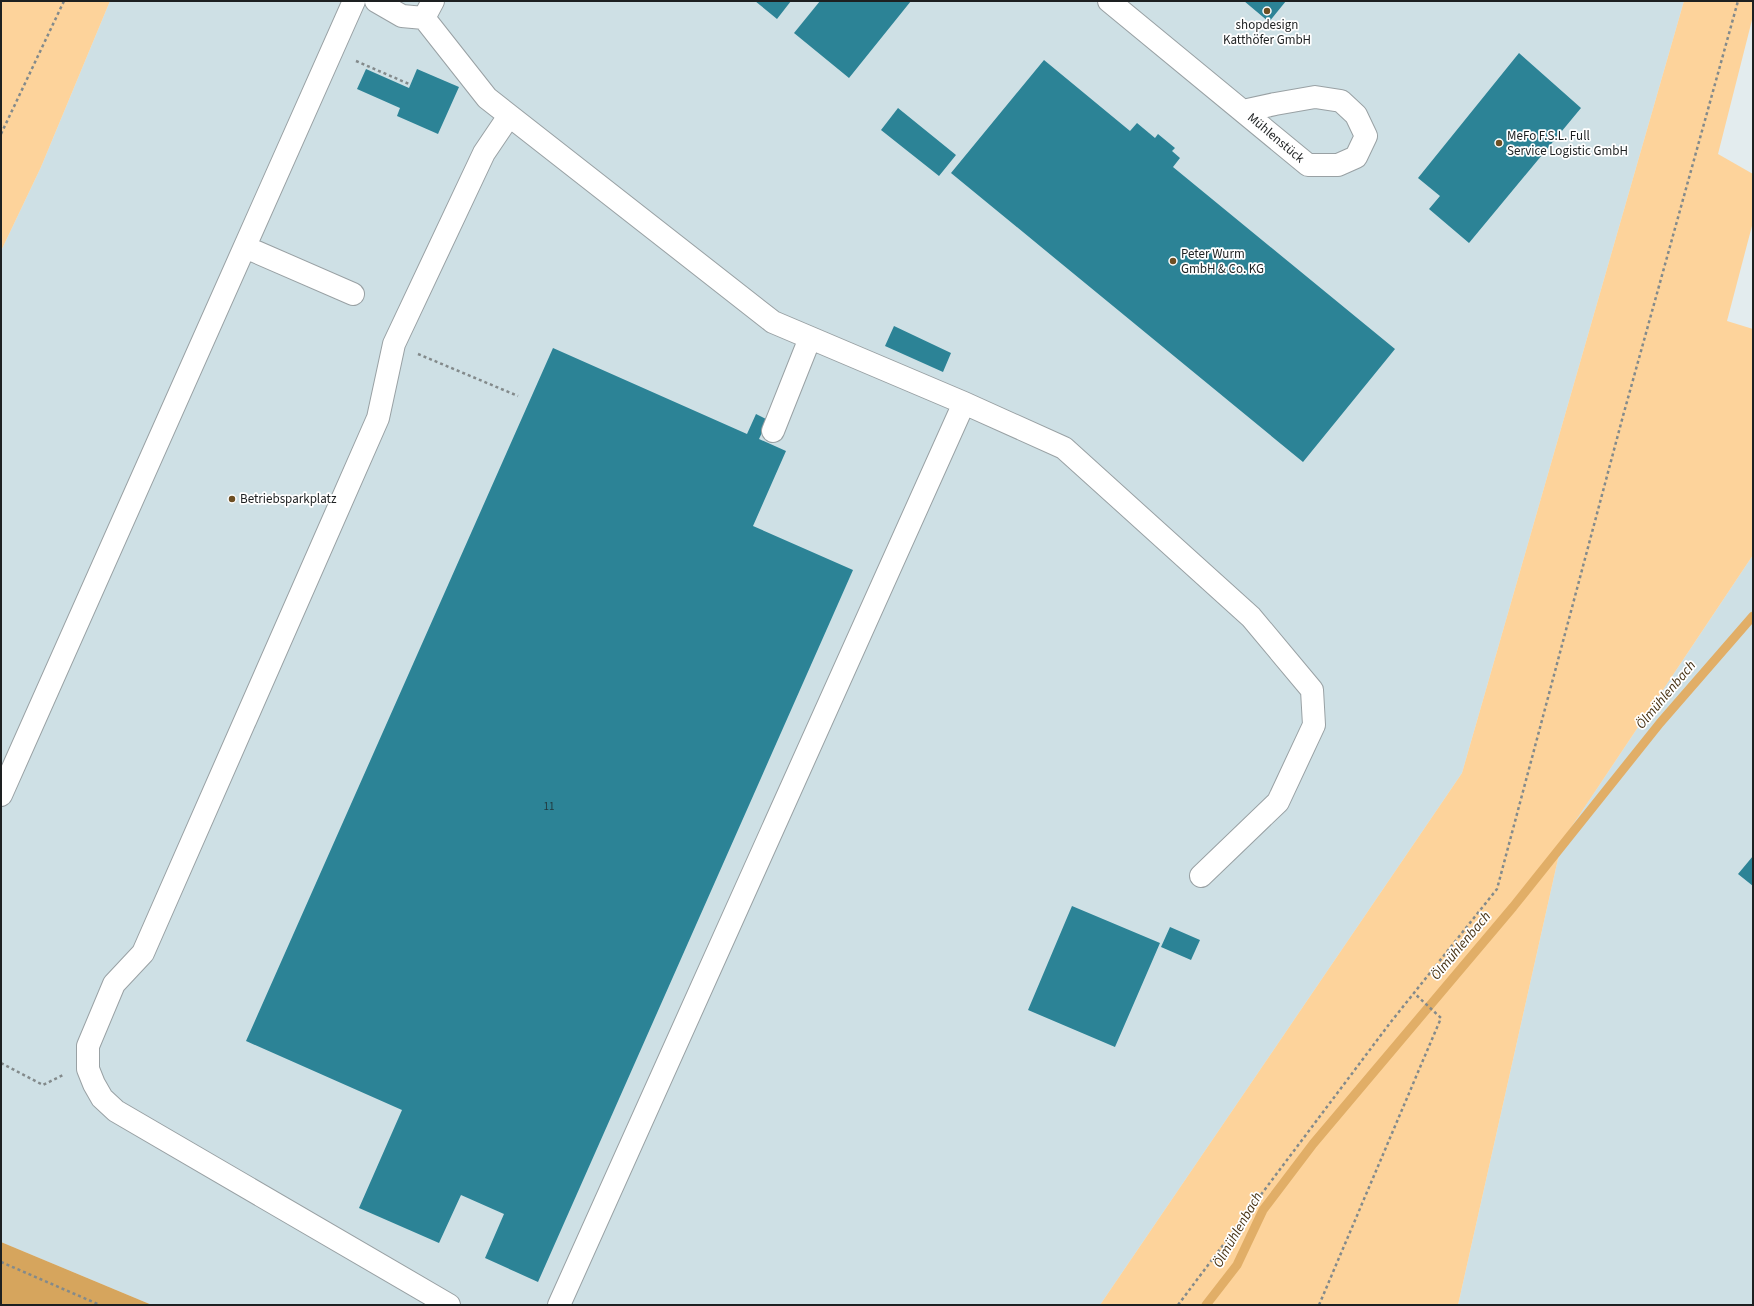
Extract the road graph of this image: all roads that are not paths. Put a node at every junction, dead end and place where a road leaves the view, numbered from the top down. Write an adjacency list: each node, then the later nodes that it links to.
1 (354, 1): 7 (street)
2 (376, 1): 4 (street)
3 (1109, 1): 5 (street, Mühlenstück)
4 (428, 9): 6 (street)
5 (1243, 112): 5 (street, Mühlenstück)
6 (509, 116): 9 (street); 14 (street)
7 (245, 246): 8 (street); 12 (street)
8 (353, 294)
9 (810, 338): 10 (street); 11 (street)
10 (964, 403): 13 (street); 15 (street)
11 (773, 431)
12 (1, 795)
13 (1202, 876)
14 (449, 1305)
15 (559, 1305)

